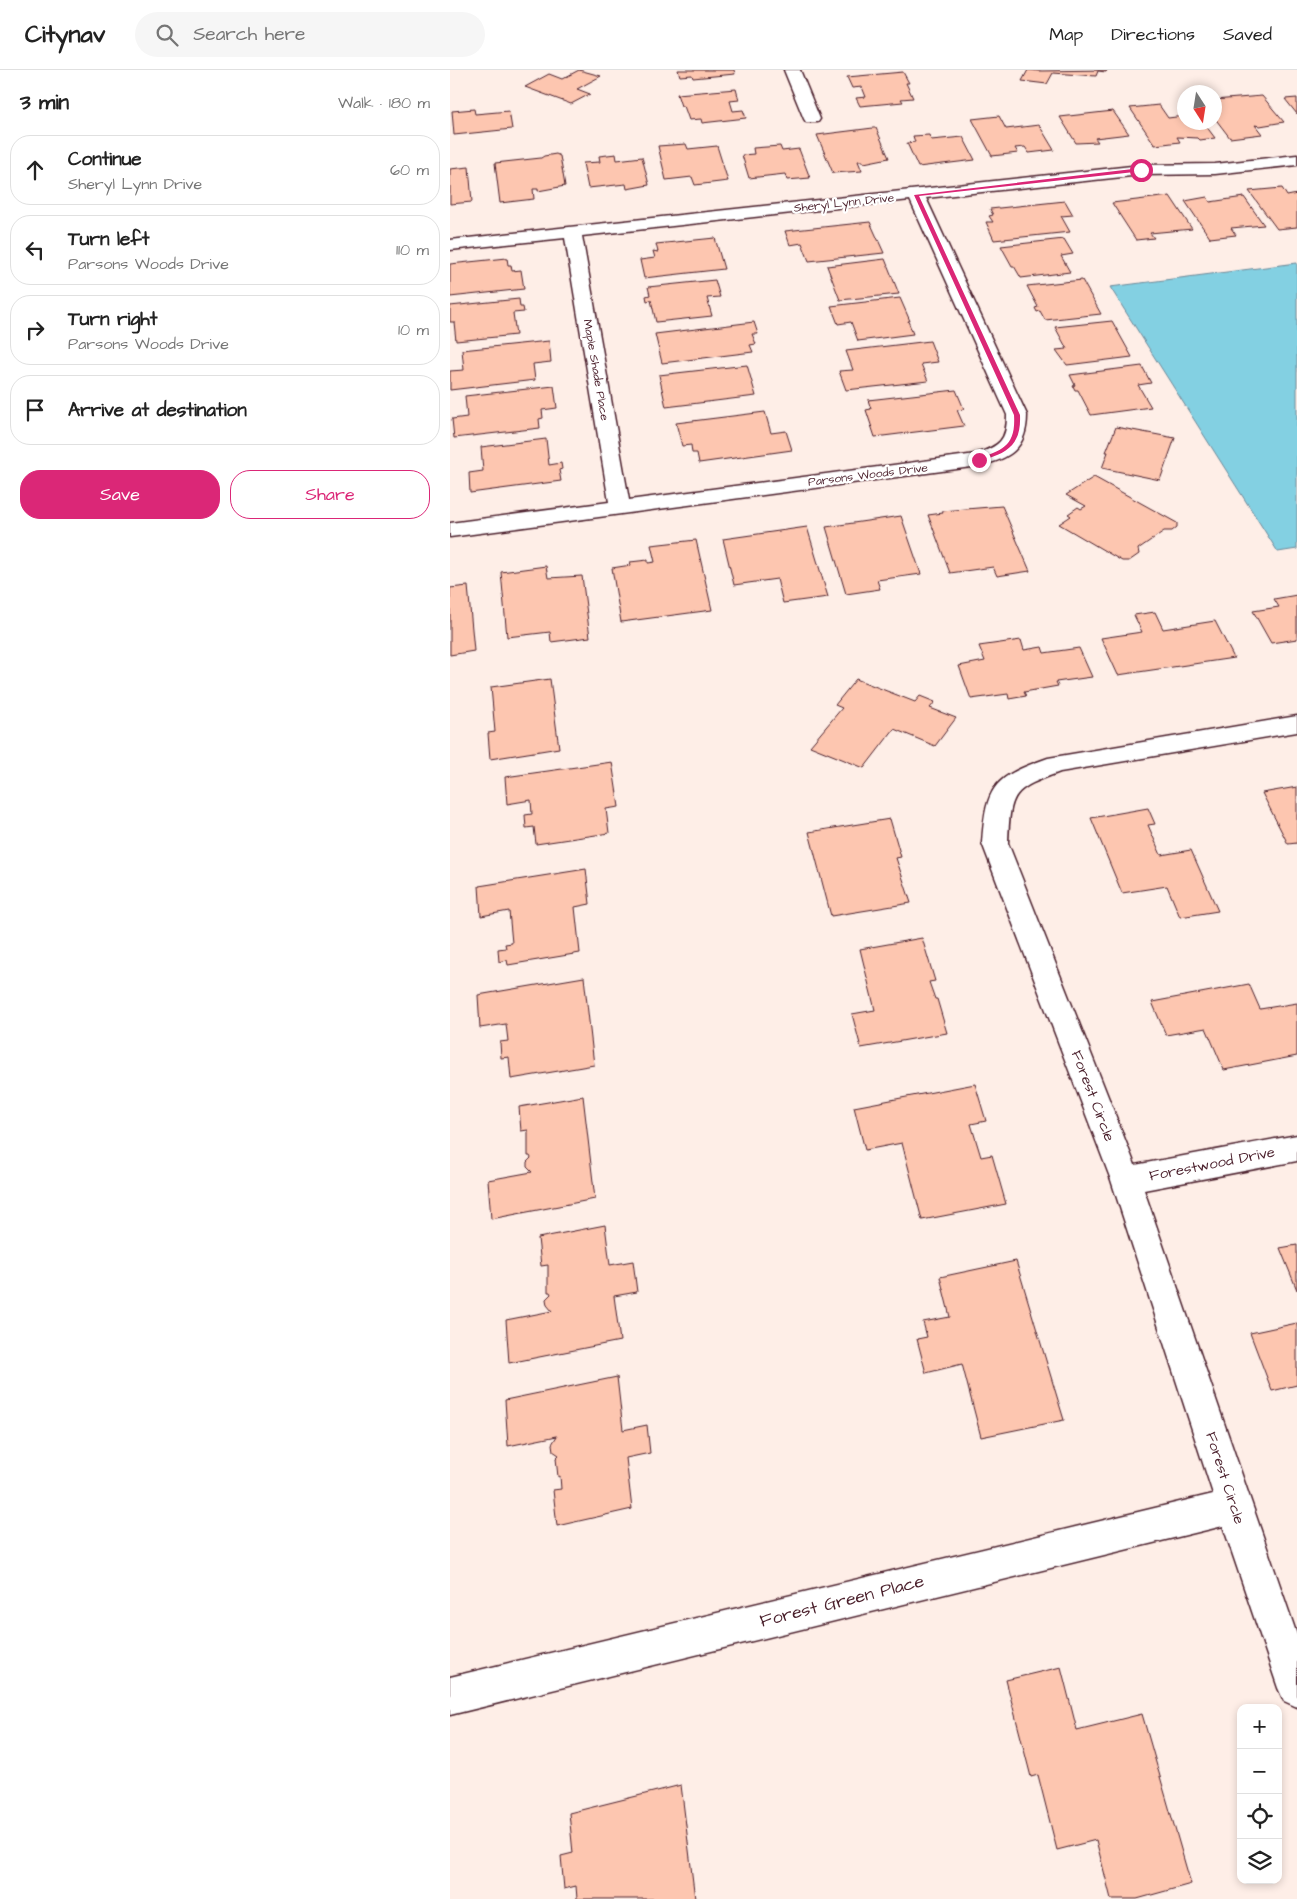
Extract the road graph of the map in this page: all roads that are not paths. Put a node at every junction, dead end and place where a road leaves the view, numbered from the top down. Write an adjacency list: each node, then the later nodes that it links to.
1 (792, 70): 2 (street)
2 (812, 119)
3 (1297, 160): 4 (street, Sheryl Lynn Drive)
4 (916, 195): 5 (street, Sheryl Lynn Drive); 7 (street, Parsons Woods Drive)
5 (573, 232): 6 (street, Sheryl Lynn Drive); 7 (street, Maple Shade Place)
6 (450, 245)
7 (620, 507): 8 (street, Parsons Woods Drive)
8 (450, 530)
9 (1297, 724): 11 (street, Forest Circle)
10 (1297, 1148): 11 (street, Forestwood Drive)
11 (1126, 1180): 12 (street, Forest Circle)
12 (1234, 1506): 13 (street, Forest Circle); 14 (street, Forest Green Place)
13 (1297, 1688)
14 (450, 1696)

